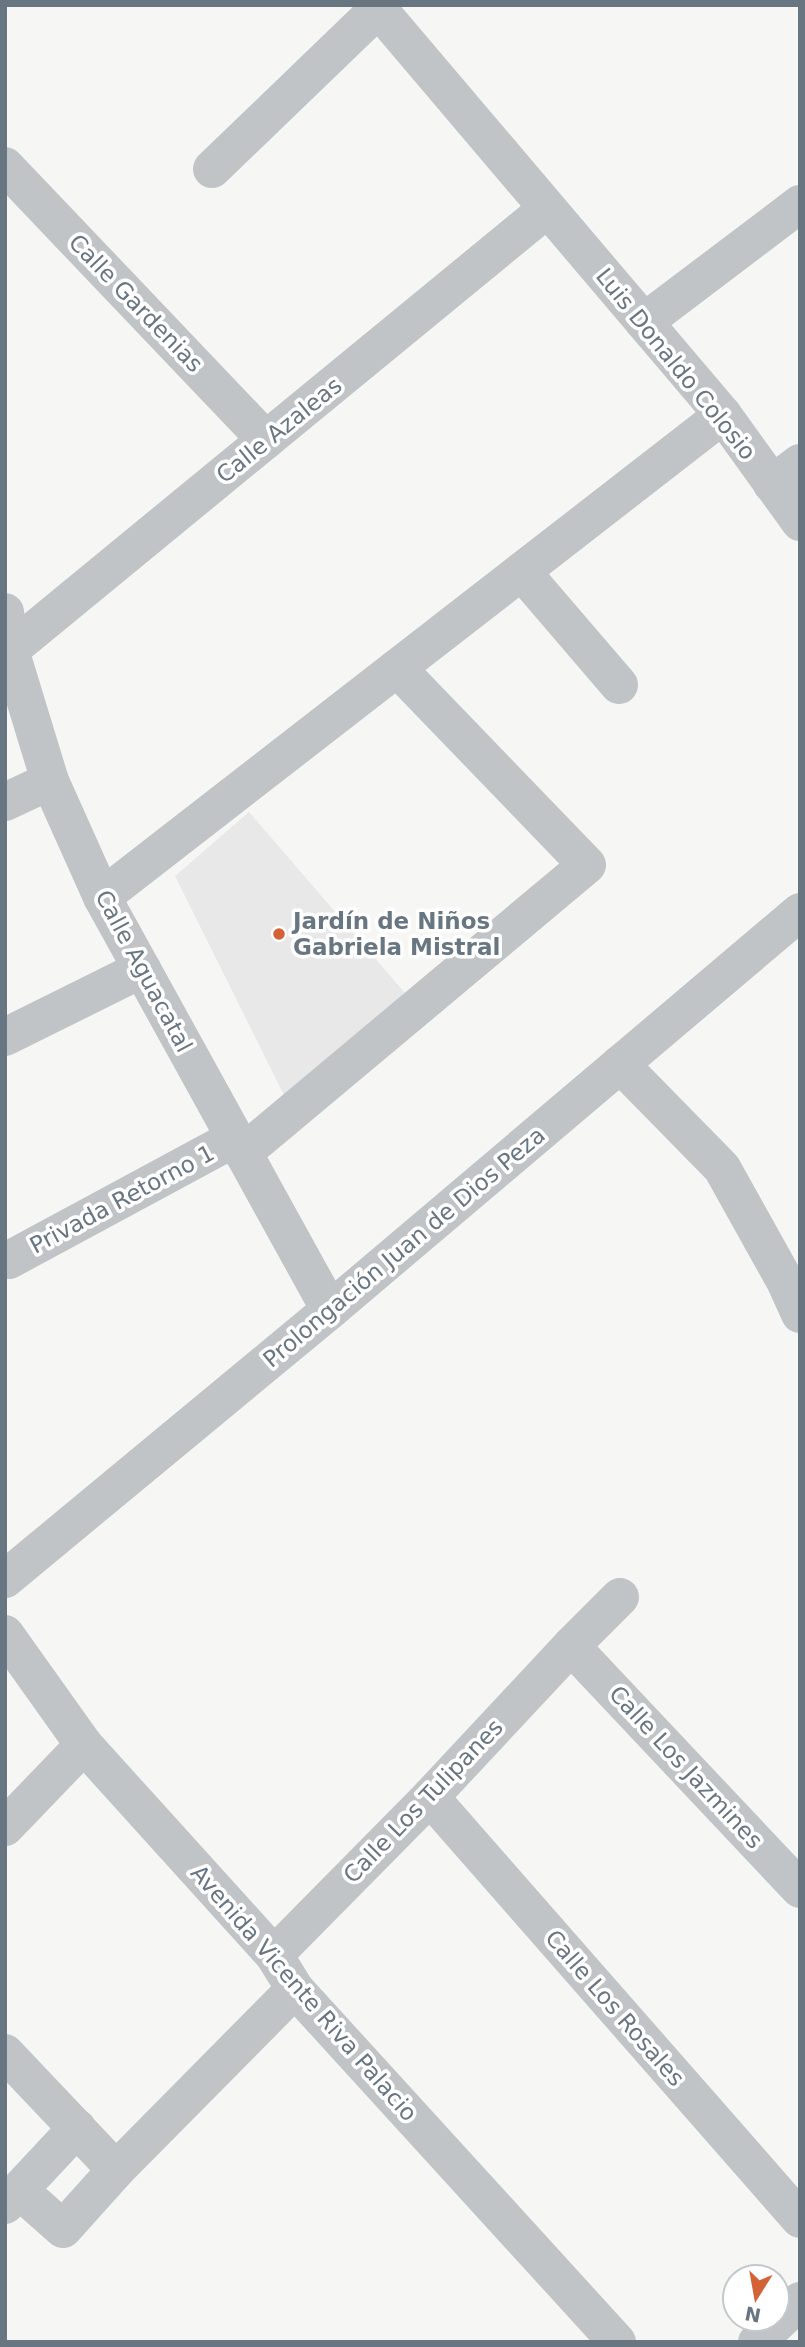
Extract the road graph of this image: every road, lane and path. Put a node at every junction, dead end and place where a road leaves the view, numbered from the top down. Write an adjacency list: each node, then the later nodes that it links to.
1 (377, 7): 3 (street); 5 (street, Luis Donaldo Colosio)
2 (5, 166): 8 (street, Calle Gardenias)
3 (212, 169)
4 (800, 204): 6 (street)
5 (547, 209): 6 (street, Luis Donaldo Colosio); 8 (street, Calle Azaleas)
6 (644, 322): 7 (street, Luis Donaldo Colosio)
7 (723, 415): 9 (street, Luis Donaldo Colosio); 11 (street)
8 (267, 440): 13 (street, Calle Azaleas)
9 (786, 473): 10 (street, Luis Donaldo Colosio)
10 (800, 522)
11 (522, 572): 14 (street); 15 (street)
12 (5, 612): 13 (street, Calle Aguacatal)
13 (10, 650): 16 (street, Calle Aguacatal)
14 (397, 668): 18 (street); 23 (street, Privada Retorno 1)
15 (619, 685)
16 (50, 781): 17 (street); 18 (street, Calle Aguacatal)
17 (5, 802)
18 (102, 897): 20 (street, Calle Aguacatal)
19 (800, 912): 22 (street, Prolongación Juan de Dios Peza)
20 (142, 969): 21 (street); 23 (street, Calle Aguacatal)
21 (5, 1037)
22 (620, 1064): 25 (street, Prolongación Juan de Dios Peza); 26 (street)
23 (239, 1145): 24 (street, Privada Retorno 1); 25 (street, Calle Aguacatal)
24 (9, 1260)
25 (330, 1310): 27 (street, Prolongación Juan de Dios Peza)
26 (800, 1314)
27 (5, 1579)
28 (620, 1597): 30 (street, Calle Los Tulipanes)
29 (5, 1634): 31 (street, Avenida Vicente Riva Palacio)
30 (572, 1646): 32 (street, Calle Los Tulipanes); 34 (street, Calle Los Jazmines)
31 (83, 1745): 33 (street); 35 (street, Avenida Vicente Riva Palacio)
32 (430, 1797): 35 (street, Calle Los Tulipanes); 41 (street, Calle Los Rosales)
33 (5, 1827)
34 (800, 1889)
35 (274, 1955): 36 (street, Avenida Vicente Riva Palacio)
36 (295, 1989): 39 (street); 43 (street, Avenida Vicente Riva Palacio)
37 (5, 2053): 38 (street)
38 (77, 2128): 39 (street); 40 (street)
39 (116, 2170): 40 (street)
40 (12, 2197)
41 (800, 2219)
42 (800, 2301): 44 (street)
43 (617, 2342)
44 (757, 2342)

